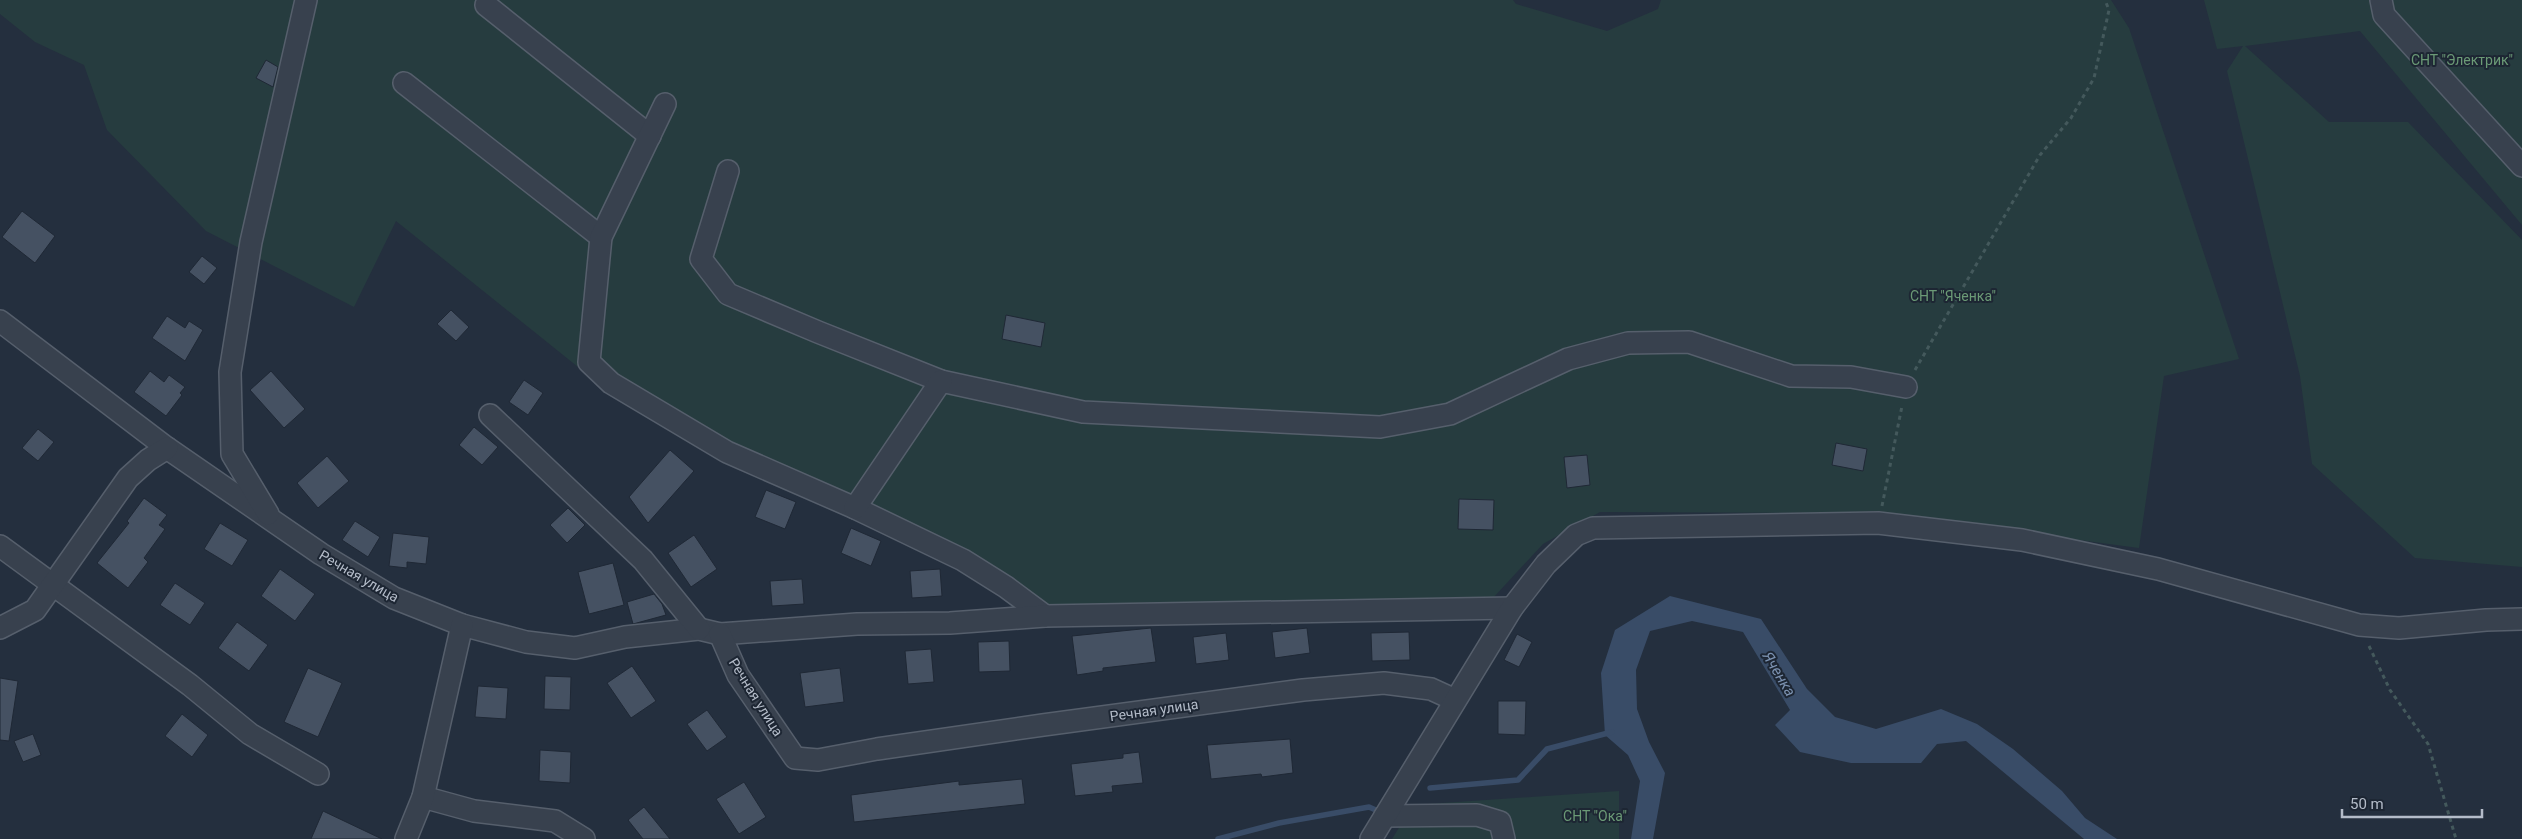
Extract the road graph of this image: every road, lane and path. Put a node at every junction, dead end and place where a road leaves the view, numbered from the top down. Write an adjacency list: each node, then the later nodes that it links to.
1 (306, 0): 17 (street)
2 (2105, 0): 13 (path)
3 (2380, 0): 8 (street)
4 (486, 5): 7 (street)
5 (404, 83): 10 (street)
6 (665, 104): 7 (street)
7 (650, 136): 10 (street)
8 (2522, 166)
9 (728, 171): 12 (street)
10 (601, 237): 16 (street)
11 (0, 321): 15 (street, Речная улица)
12 (941, 381): 13 (street); 16 (street)
13 (1906, 387): 18 (path)
14 (490, 415): 27 (street)
15 (167, 448): 17 (street, Речная улица); 20 (street)
16 (854, 508): 22 (street)
17 (272, 521): 24 (street, Речная улица)
18 (1878, 523): 21 (street); 25 (street)
19 (0, 546): 20 (street)
20 (52, 586): 26 (street); 30 (street)
21 (1512, 608): 22 (street); 29 (street)
22 (1045, 616): 28 (street)
23 (2522, 620): 25 (street)
24 (462, 625): 27 (street, Речная улица); 31 (street)
25 (2359, 625): 37 (path)
26 (0, 628)
27 (699, 629): 28 (street, Речная улица)
28 (720, 634): 29 (street, Речная улица)
29 (1455, 700): 32 (street)
30 (318, 774)
31 (423, 797): 33 (street); 34 (street)
32 (1385, 816): 35 (street); 36 (street)
33 (406, 839)
34 (584, 839)
35 (1371, 839)
36 (1504, 839)
37 (2456, 839)

